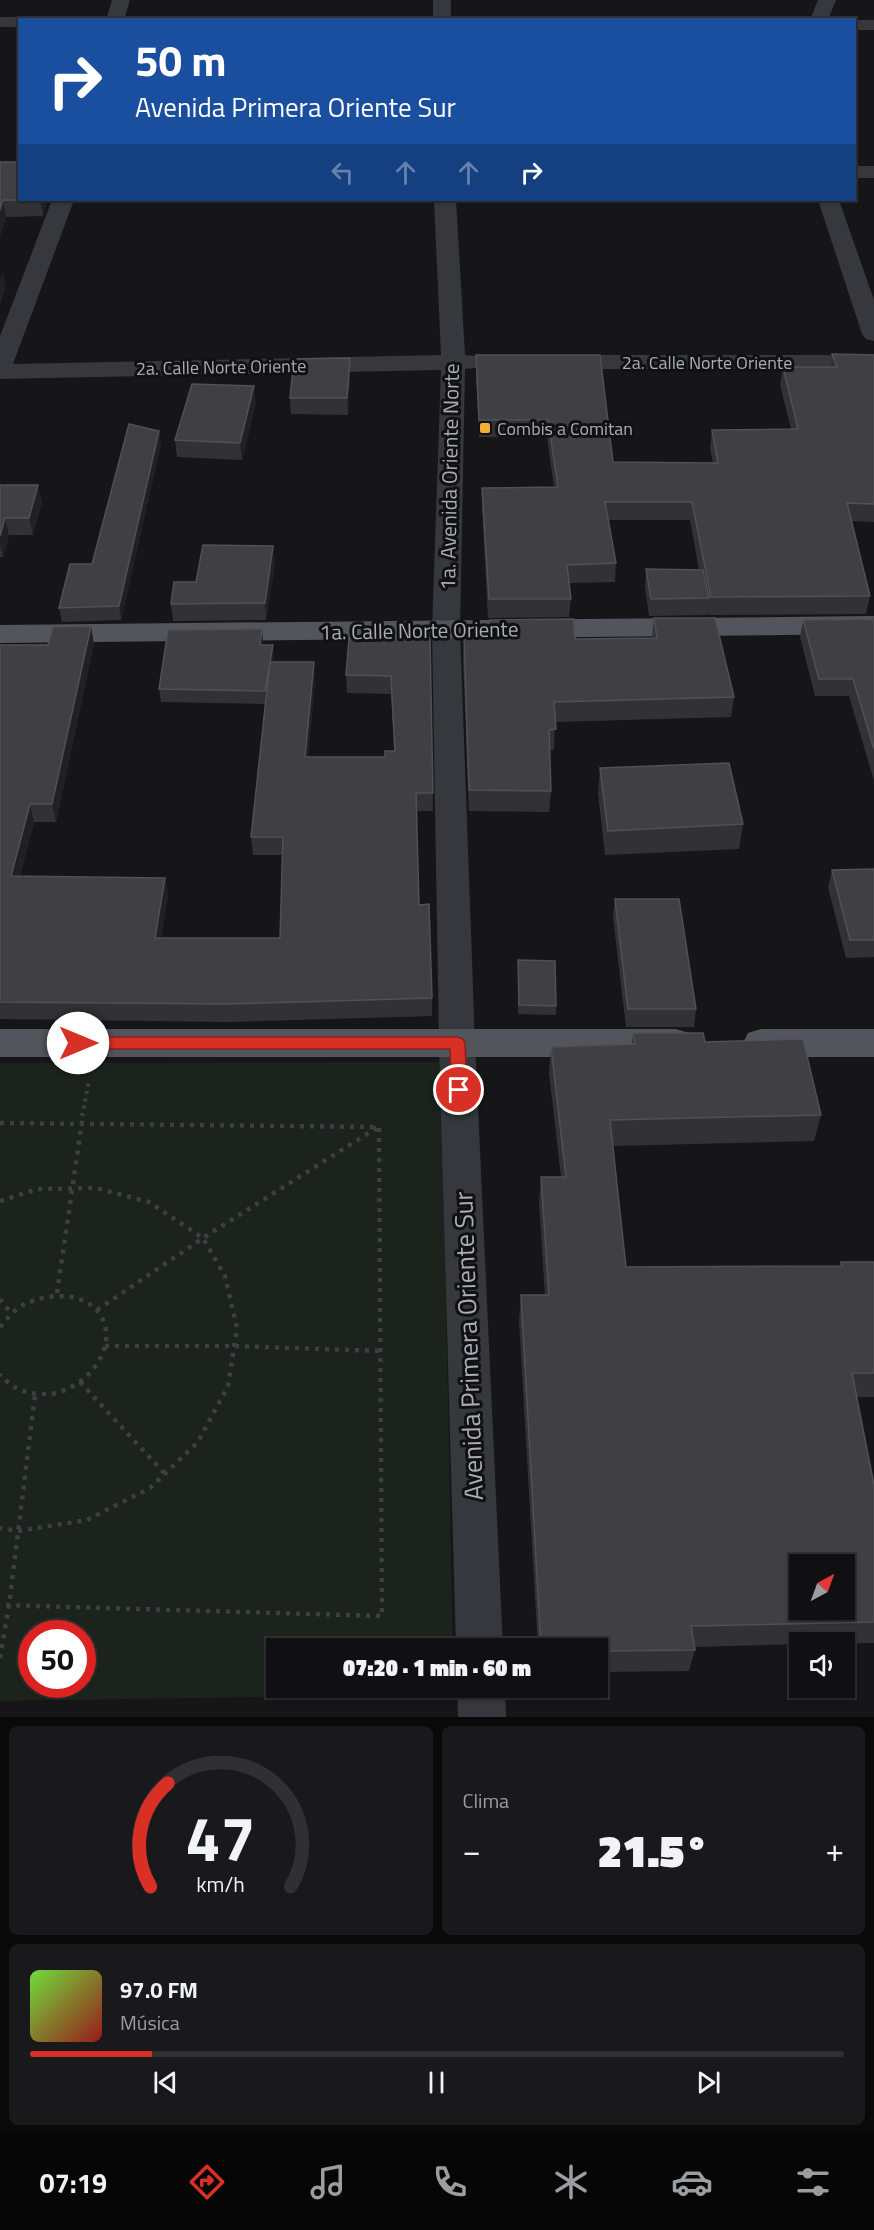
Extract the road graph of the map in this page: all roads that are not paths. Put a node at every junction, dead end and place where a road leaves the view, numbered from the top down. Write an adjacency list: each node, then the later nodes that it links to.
1 (121, 0): 4 (street)
2 (442, 0): 5 (street)
3 (827, 0): 6 (street)
4 (116, 18)
5 (442, 18)
6 (820, 18)
7 (0, 22): 8 (street)
8 (18, 22)
9 (856, 25): 10 (street)
10 (874, 25)
11 (856, 172): 12 (street)
12 (874, 172)
13 (63, 201): 21 (street)
14 (445, 201): 17 (street, 1a. Avenida Oriente Norte)
15 (828, 201): 16 (street)
16 (874, 334)
17 (453, 362): 18 (street, 2a. Calle Norte Oriente); 21 (street, 2a. Calle Norte Oriente); 23 (street, 1a. Avenida Oriente Norte)
18 (500, 362)
19 (535, 362): 20 (street, 2a. Calle Norte Oriente)
20 (874, 362)
21 (0, 370)
22 (874, 625): 23 (main road, 1a. Calle Norte Oriente)
23 (446, 629): 24 (main road, 1a. Calle Norte Oriente); 26 (street, 1a. Avenida Oriente Norte)
24 (0, 634)
25 (0, 1043): 26 (main road)
26 (457, 1043): 27 (main road); 28 (street, Avenida Primera Oriente Sur)
27 (874, 1043)
28 (480, 1638)
29 (481, 1698): 30 (street)
30 (482, 1717)

